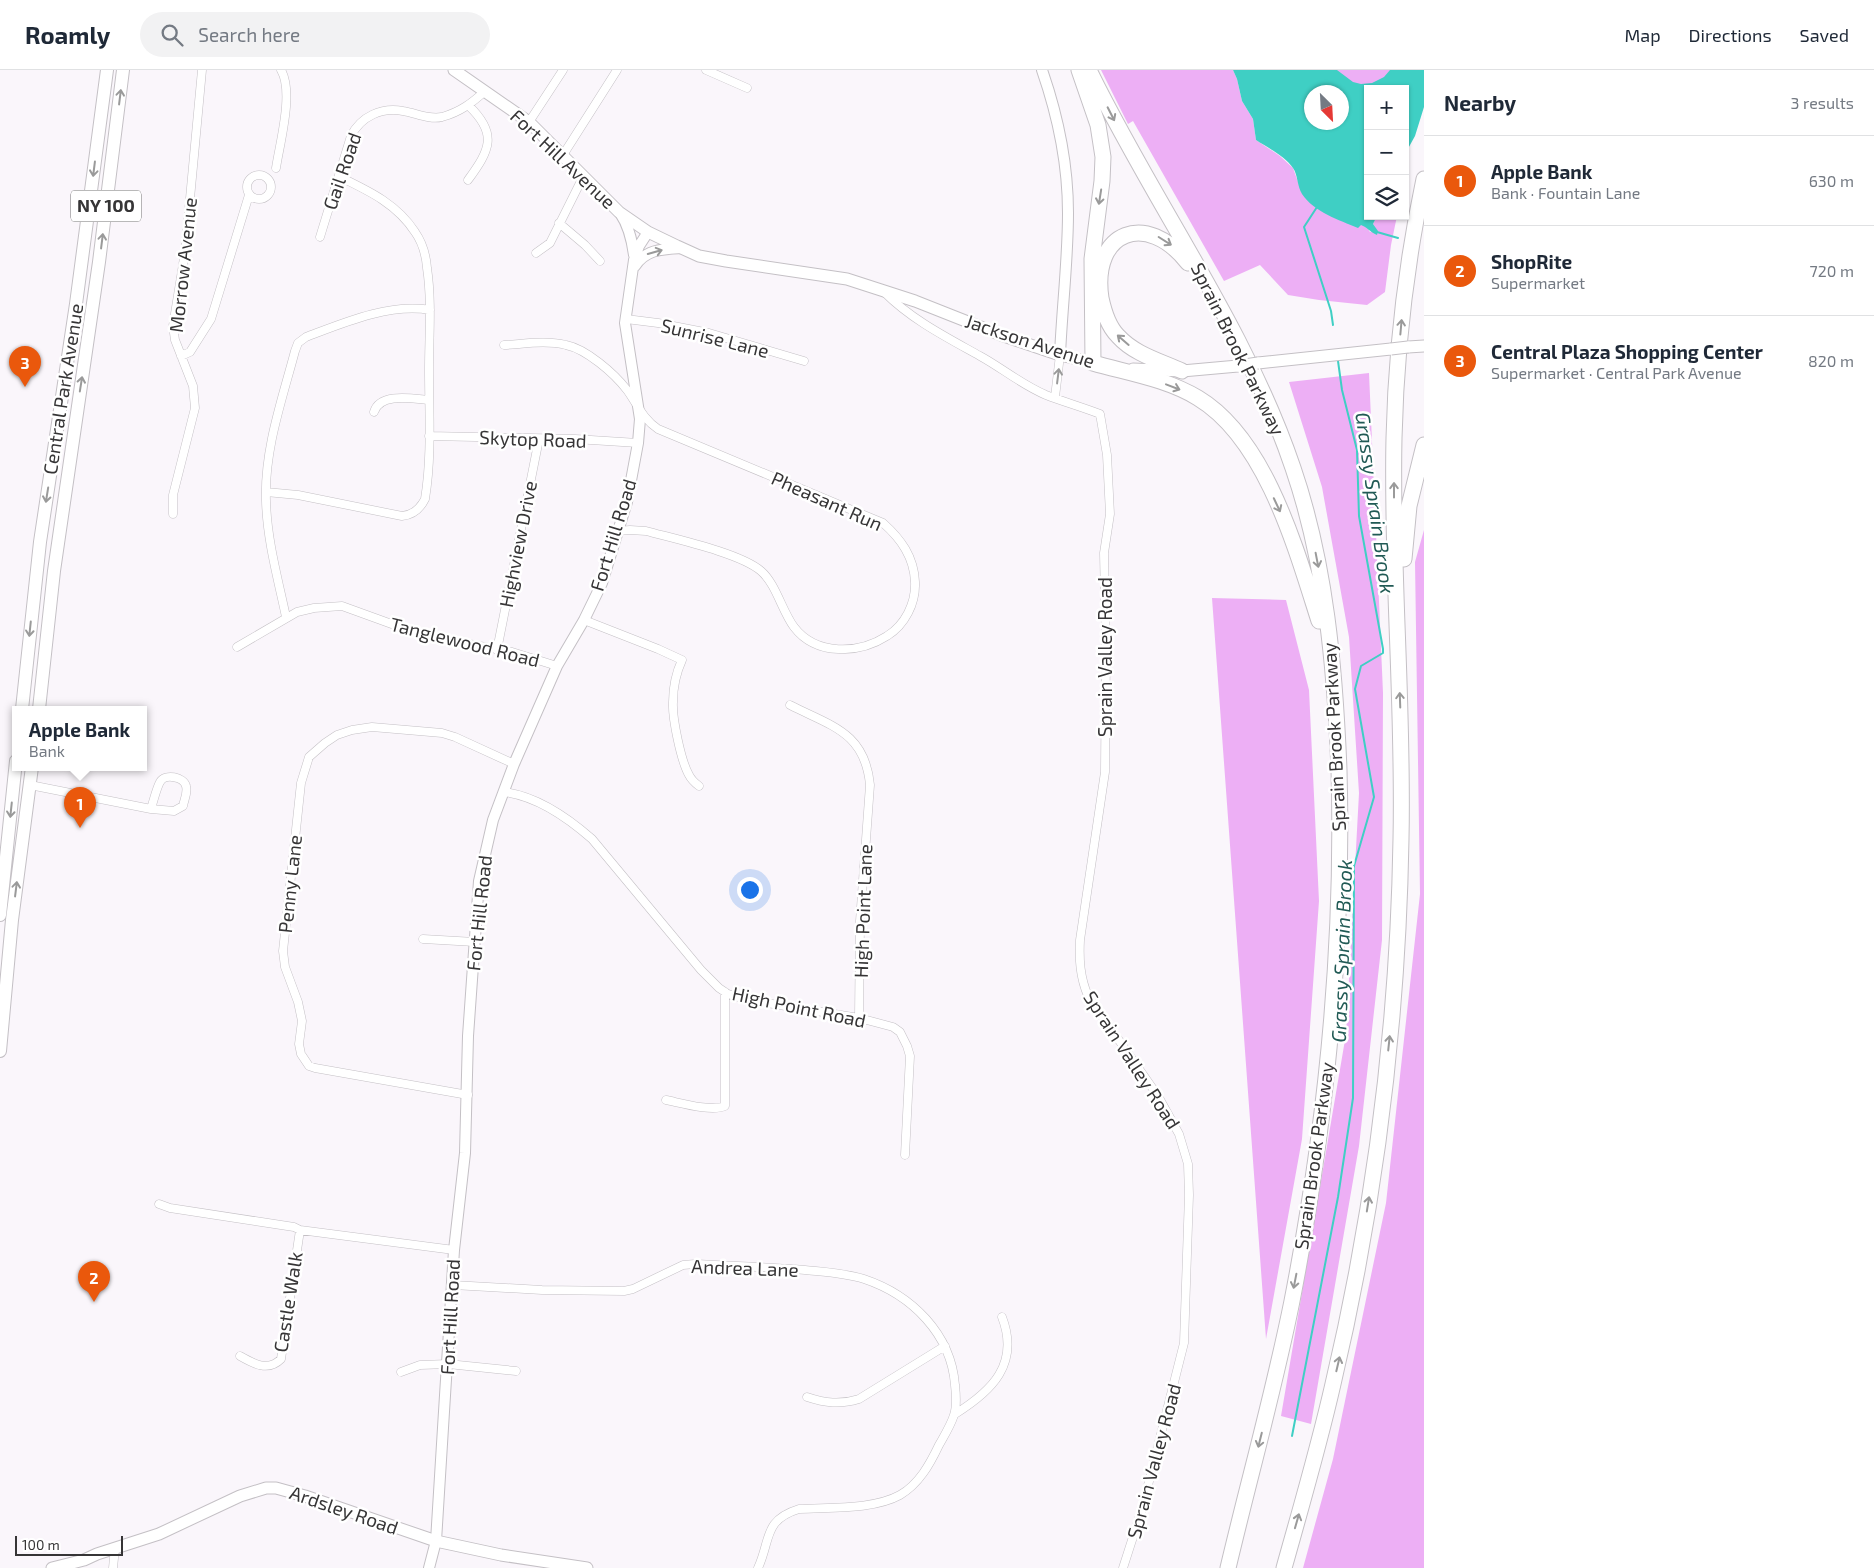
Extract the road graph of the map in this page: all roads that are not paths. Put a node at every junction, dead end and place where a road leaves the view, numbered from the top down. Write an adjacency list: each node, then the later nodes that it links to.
1 (106, 70): 15 (main road, Central Park Avenue / NY 100)
2 (123, 70): 17 (main road, Central Park Avenue / NY 100, one-way to 2)
3 (202, 70): 42 (street, Morrow Avenue)
4 (280, 70): 19 (street)
5 (454, 70): 13 (main road, Fort Hill Avenue)
6 (562, 70): 16 (street)
7 (617, 70): 18 (street)
8 (706, 70): 12 (street)
9 (1042, 70): 41 (street)
10 (1079, 70): 44 (highway, one-way to 44)
11 (1089, 70): 36 (highway, Sprain Brook Parkway, one-way to 36)
12 (747, 88)
13 (485, 91): 14 (street, Gail Road); 16 (main road, Fort Hill Avenue)
14 (469, 106): 20 (street, Gail Road); 23 (street)
15 (100, 121): 17 (street); 33 (main road, Central Park Avenue / NY 100, one-way to 33)
16 (529, 122): 18 (main road, Fort Hill Avenue)
17 (116, 123): 34 (main road, Central Park Avenue / NY 100, one-way to 17)
18 (562, 155): 21 (main road, Fort Hill Avenue)
19 (276, 168)
20 (340, 177): 28 (street, Gail Road); 37 (street)
21 (583, 177): 25 (main road, Fort Hill Avenue); 26 (street)
22 (1424, 179): 66 (highway, one-way to 22)
23 (468, 180)
24 (249, 195): 42 (street)
25 (619, 212): 27 (main road, Fort Hill Avenue); 32 (street)
26 (559, 224): 30 (street); 31 (street)
27 (648, 232): 29 (main road, Jackson Avenue); 32 (street, Fort Hill Road)
28 (320, 237)
29 (681, 248): 32 (street, one-way to 29); 35 (main road, Jackson Avenue)
30 (536, 253)
31 (600, 261)
32 (634, 263): 38 (street, Fort Hill Road)
33 (79, 283): 34 (street); 50 (main road, Central Park Avenue / NY 100)
34 (95, 289): 51 (main road, Central Park Avenue / NY 100, one-way to 34)
35 (881, 289): 41 (main road, Jackson Avenue); 46 (street)
36 (1218, 303): 45 (highway, one-way to 36); 65 (highway, Sprain Brook Parkway, one-way to 65)
37 (430, 310): 47 (street); 56 (street)
38 (626, 319): 43 (street, Sunrise Lane); 48 (street, Fort Hill Road)
39 (504, 345): 48 (street, Pheasant Run)
40 (1424, 346): 45 (main road, Jackson Avenue, bridge)
41 (1060, 355): 44 (main road, Jackson Avenue); 46 (street, one-way to 41)
42 (181, 356): 57 (street, Morrow Avenue)
43 (804, 361)
44 (1093, 363): 45 (main road, Jackson Avenue); 65 (highway, one-way to 65)
45 (1182, 371)
46 (1055, 397): 108 (street, Sprain Valley Road)
47 (429, 400): 49 (street); 52 (street)
48 (639, 410): 54 (street, Fort Hill Road); 58 (street, Pheasant Run)
49 (374, 412)
50 (57, 429): 51 (street); 59 (main road, Central Park Avenue / NY 100, one-way to 59)
51 (74, 432): 60 (main road, Central Park Avenue / NY 100)
52 (429, 436): 53 (street, Skytop Road); 56 (street)
53 (539, 439): 54 (street, Skytop Road); 64 (street, Highview Drive)
54 (638, 443): 58 (street, Fort Hill Road)
55 (1424, 445): 66 (highway)
56 (266, 492): 61 (street)
57 (173, 514)
58 (618, 531): 62 (street, Fort Hill Road)
59 (35, 581): 60 (street); 69 (main road, Central Park Avenue / NY 100, one-way to 69)
60 (52, 582): 70 (main road, Central Park Avenue / NY 100)
61 (286, 617): 63 (street, Tanglewood Road); 64 (street, Tanglewood Road)
62 (584, 620): 67 (street, Fort Hill Road); 75 (street)
63 (237, 647)
64 (497, 650): 67 (street, Tanglewood Road)
65 (1332, 660): 109 (highway, Sprain Brook Parkway, one-way to 109)
66 (1399, 661): 110 (highway, one-way to 66)
67 (557, 666): 71 (street, Fort Hill Road)
68 (790, 705): 83 (street, High Point Lane)
69 (22, 706)
70 (39, 706)
71 (514, 764): 76 (street, Fort Hill Road); 85 (street, Penny Lane)
72 (15, 771): 78 (main road, one-way to 78)
73 (32, 771): 74 (main road)
74 (30, 785): 77 (street); 78 (main road)
75 (699, 786)
76 (504, 792): 81 (street, Fort Hill Road); 82 (street, High Point Road)
77 (150, 809): 77 (street)
78 (9, 857): 79 (main road); 84 (main road, one-way to 78)
79 (0, 915)
80 (423, 939): 81 (street)
81 (475, 942): 85 (street, Fort Hill Road)
82 (725, 992): 83 (street, High Point Road); 86 (street)
83 (859, 1018): 87 (street, High Point Road)
84 (0, 1051)
85 (468, 1095): 90 (street, Fort Hill Road)
86 (666, 1100)
87 (905, 1155)
88 (159, 1204): 89 (street, Castle Walk)
89 (300, 1230): 90 (street, Castle Walk); 94 (street, Castle Walk)
90 (454, 1250): 91 (street, Fort Hill Road)
91 (453, 1285): 93 (street, Andrea Lane); 95 (street, Fort Hill Road)
92 (1002, 1317): 99 (street)
93 (945, 1346): 98 (street); 99 (street, Andrea Lane)
94 (240, 1356)
95 (448, 1364): 96 (street); 97 (street); 100 (street, Fort Hill Road)
96 (516, 1371)
97 (400, 1372)
98 (807, 1397)
99 (955, 1414): 107 (street)
100 (436, 1541): 101 (main road, Ardsley Road); 102 (main road, Ardsley Road); 105 (street, Fort Hill Road)
101 (115, 1548): 103 (main road, Ardsley Road); 104 (street)
102 (564, 1567): 106 (main road, Ardsley Road)
103 (52, 1568)
104 (113, 1568)
105 (429, 1568)
106 (587, 1568)
107 (758, 1568)
108 (1123, 1568)
109 (1228, 1568)
110 (1284, 1568)

